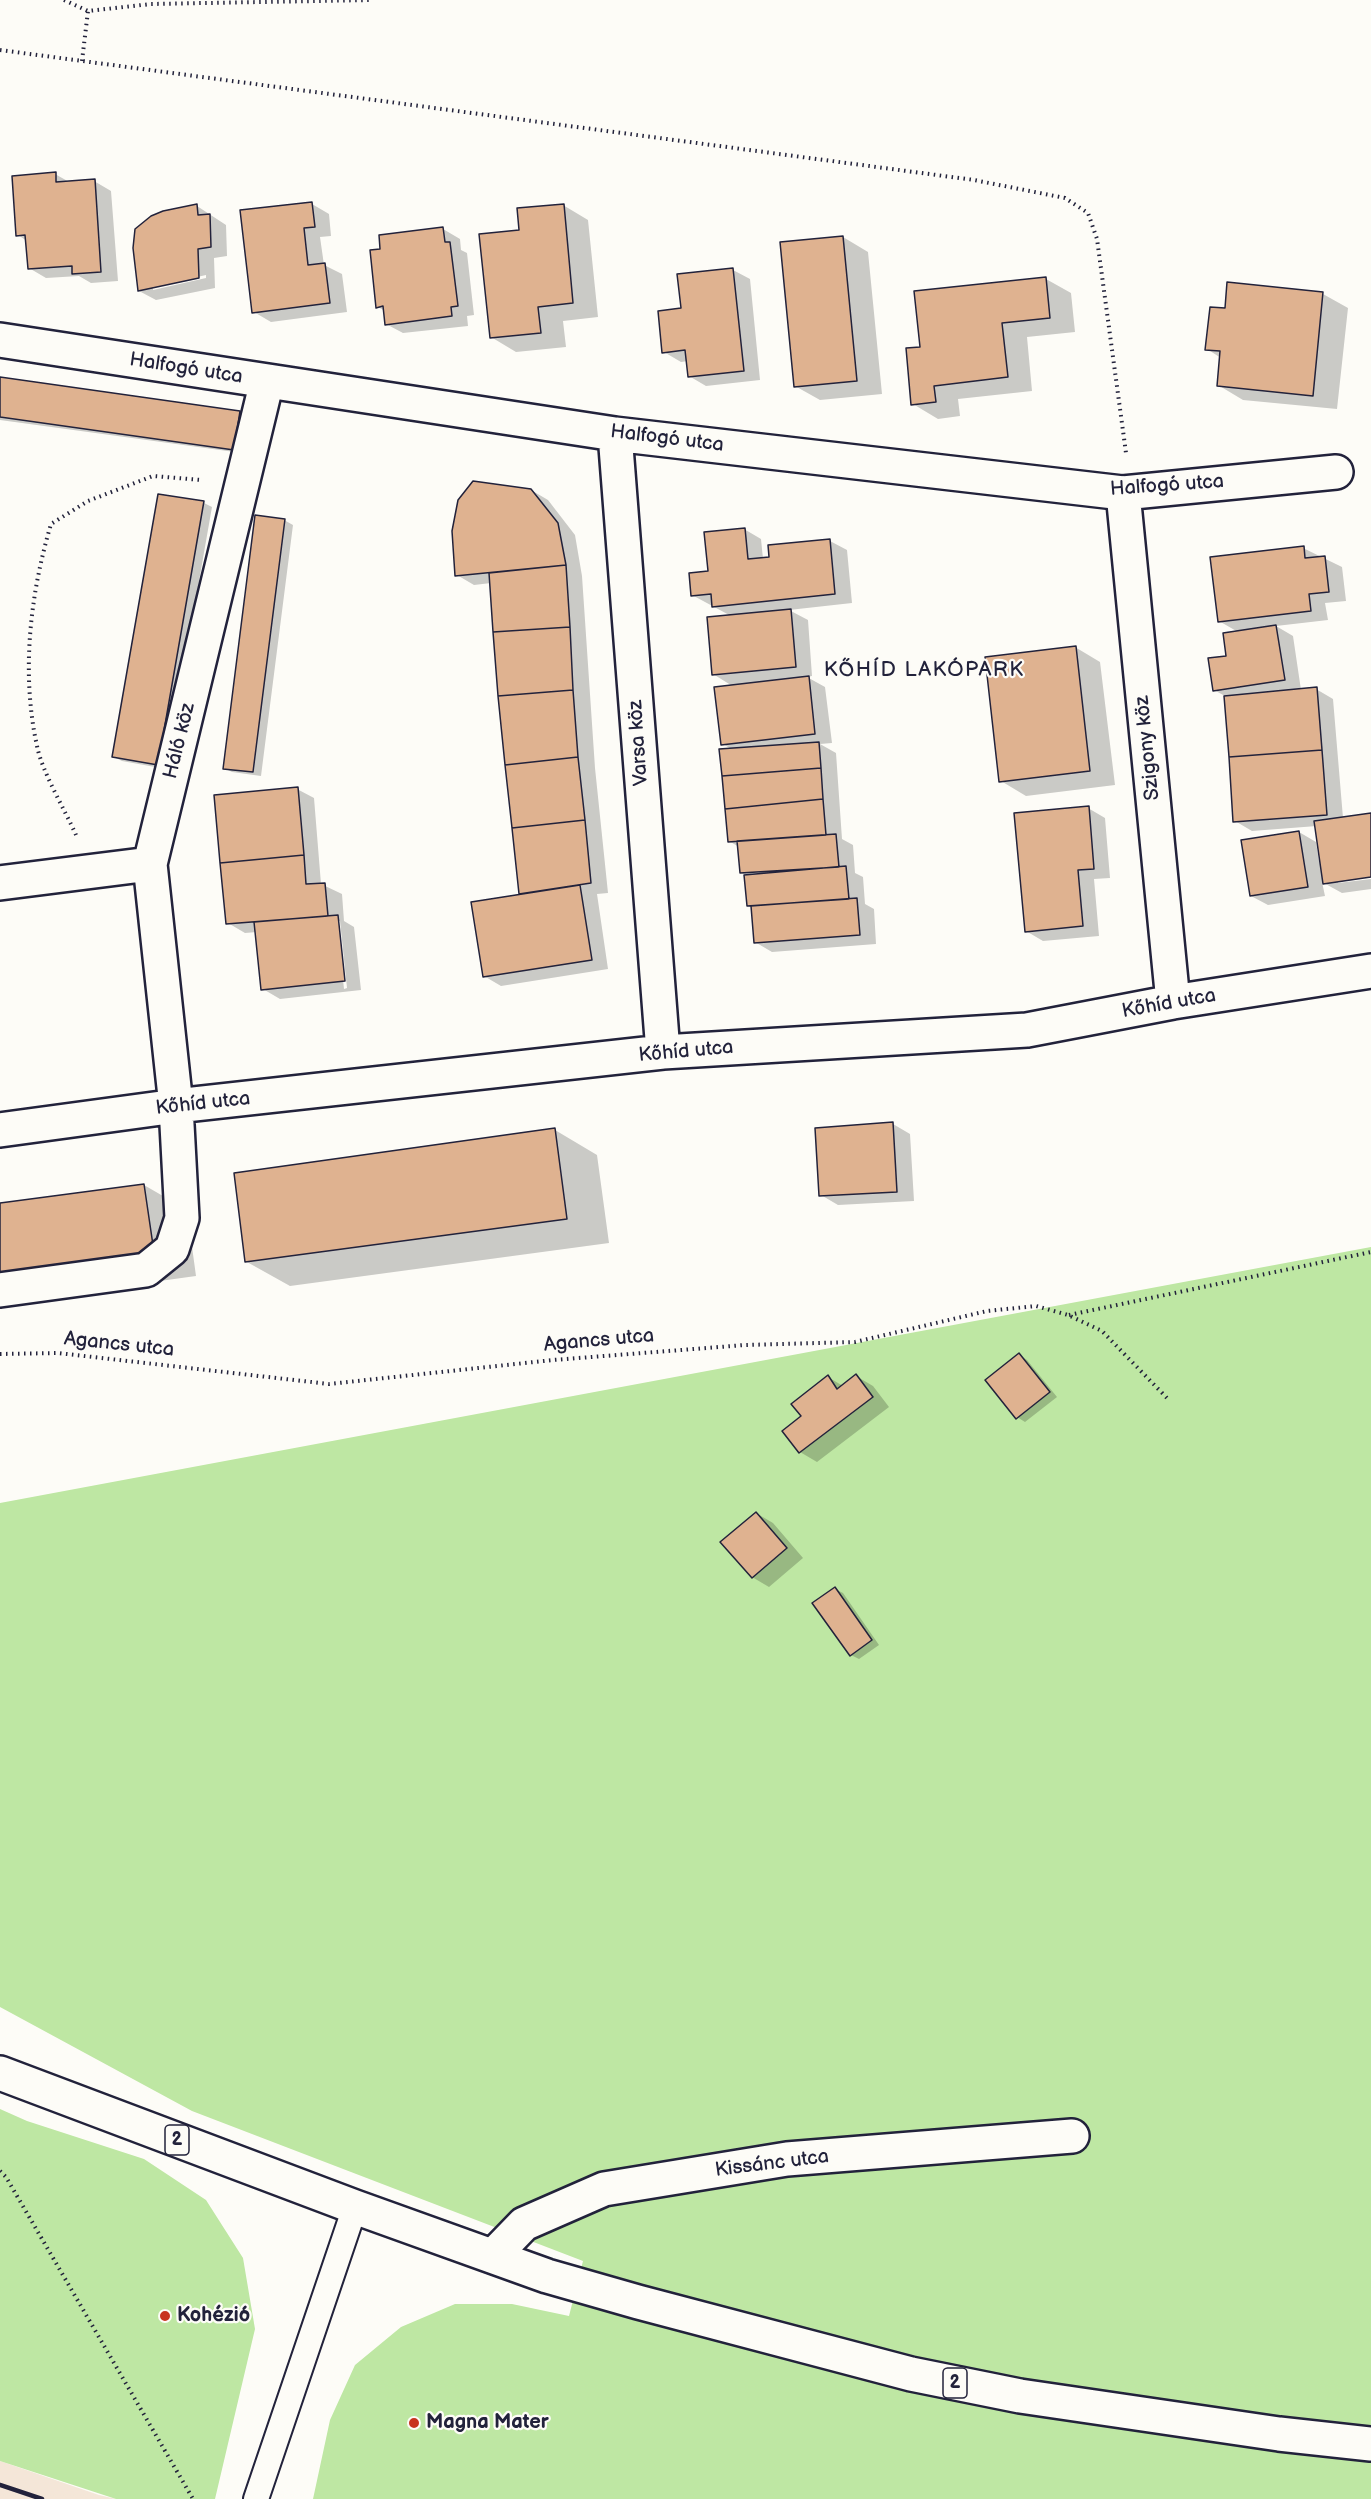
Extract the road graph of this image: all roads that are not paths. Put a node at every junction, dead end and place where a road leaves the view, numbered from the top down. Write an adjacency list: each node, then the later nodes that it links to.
1 (0, 340): 2 (street, Halfogó utca)
2 (267, 381): 3 (street, Halfogó utca); 6 (street, Háló köz)
3 (615, 434): 5 (street, Halfogó utca); 10 (street, Varsa köz)
4 (1336, 472): 5 (street, Halfogó utca)
5 (1133, 492): 9 (street, Szigony köz)
6 (150, 864): 7 (street); 11 (street, Háló köz)
7 (0, 883)
8 (1364, 978): 9 (street, Kőhíd utca)
9 (1173, 1002): 10 (street, Kőhíd utca)
10 (663, 1052): 11 (street, Kőhíd utca)
11 (176, 1106): 12 (street, Kőhíd utca); 13 (street, Háló köz)
12 (0, 1130)
13 (0, 1290)
14 (0, 2073): 16 (street, 2)
15 (1072, 2136): 17 (street, Kissánc utca)
16 (355, 2207): 17 (street, 2); 19 (lane)
17 (494, 2256): 18 (street, 2)
18 (1371, 2444)
19 (256, 2499)

